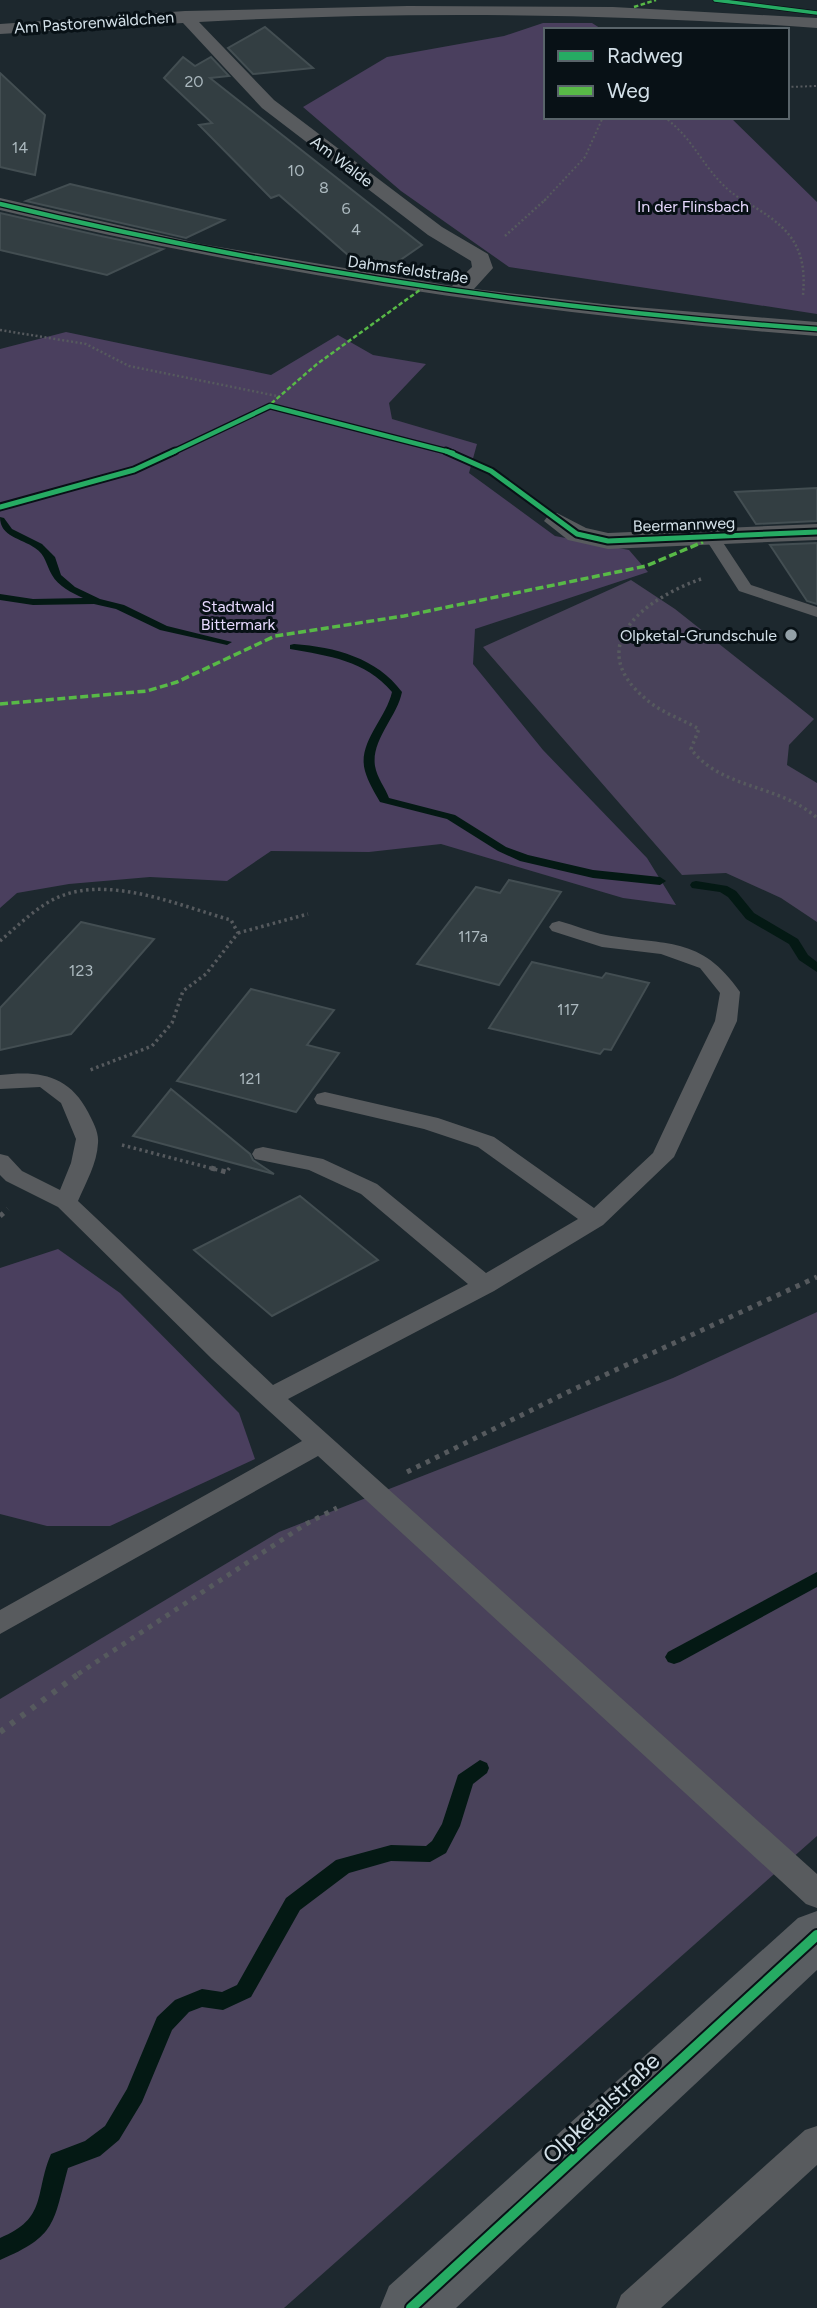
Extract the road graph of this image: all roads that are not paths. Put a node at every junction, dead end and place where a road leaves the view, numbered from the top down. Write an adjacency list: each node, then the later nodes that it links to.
1 (185, 16): 2 (street, Am Pastorenwäldchen); 3 (street, Am Pastorenwäldchen); 5 (street, Am Walde)
2 (817, 23)
3 (0, 29)
4 (0, 204): 5 (street, Dahmsfeldstraße)
5 (459, 291): 6 (street, Dahmsfeldstraße)
6 (807, 328)
7 (557, 521): 9 (street, Beermannweg)
8 (817, 532): 9 (street, Beermannweg)
9 (713, 538): 10 (lane)
10 (817, 612)
11 (559, 927): 17 (lane)
12 (0, 1082): 16 (lane)
13 (326, 1099): 17 (lane)
14 (263, 1154): 18 (lane)
15 (0, 1161): 16 (lane)
16 (66, 1202): 19 (lane)
17 (595, 1220): 18 (lane)
18 (485, 1285): 19 (lane)
19 (270, 1398): 20 (lane)
20 (320, 1443): 21 (lane); 22 (lane)
21 (0, 1623)
22 (817, 1894)
23 (817, 1935): 25 (street, Olpketalstraße)
24 (817, 2142): 26 (lane)
25 (411, 2308)
26 (634, 2308)

